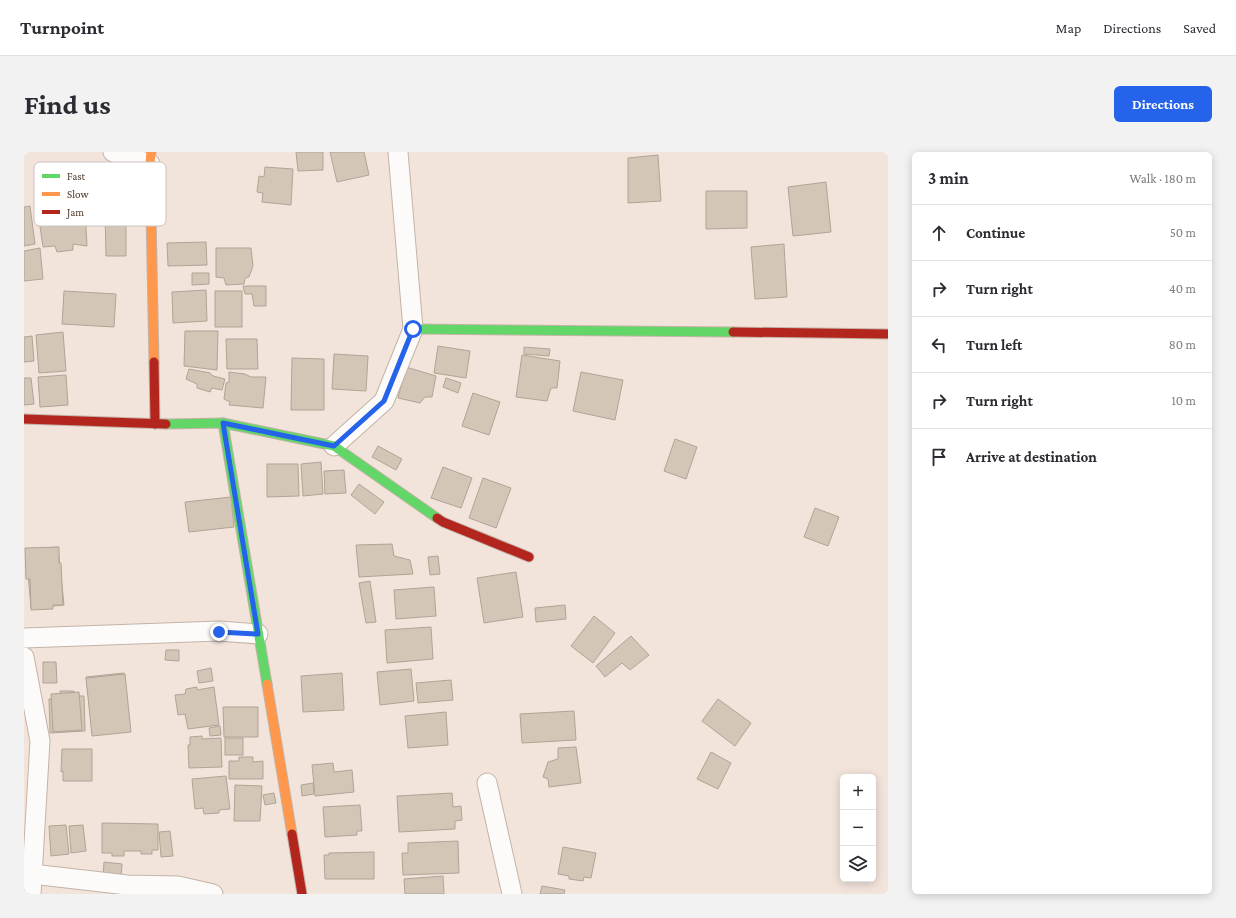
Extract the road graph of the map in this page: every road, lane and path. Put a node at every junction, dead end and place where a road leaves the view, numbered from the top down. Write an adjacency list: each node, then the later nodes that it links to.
1 (113, 152): 3 (street)
2 (398, 152): 5 (street)
3 (150, 158)
4 (151, 226): 9 (street)
5 (413, 329): 6 (street); 10 (street)
6 (888, 334)
7 (24, 419): 9 (street)
8 (223, 423): 9 (street); 10 (street); 12 (street)
9 (154, 424)
10 (334, 446): 11 (street)
11 (529, 557)
12 (258, 634): 13 (street); 19 (street)
13 (24, 638)
14 (24, 656): 16 (street)
15 (488, 783): 20 (street)
16 (32, 874): 17 (street); 18 (street)
17 (31, 894)
18 (213, 894)
19 (302, 894)
20 (512, 894)

